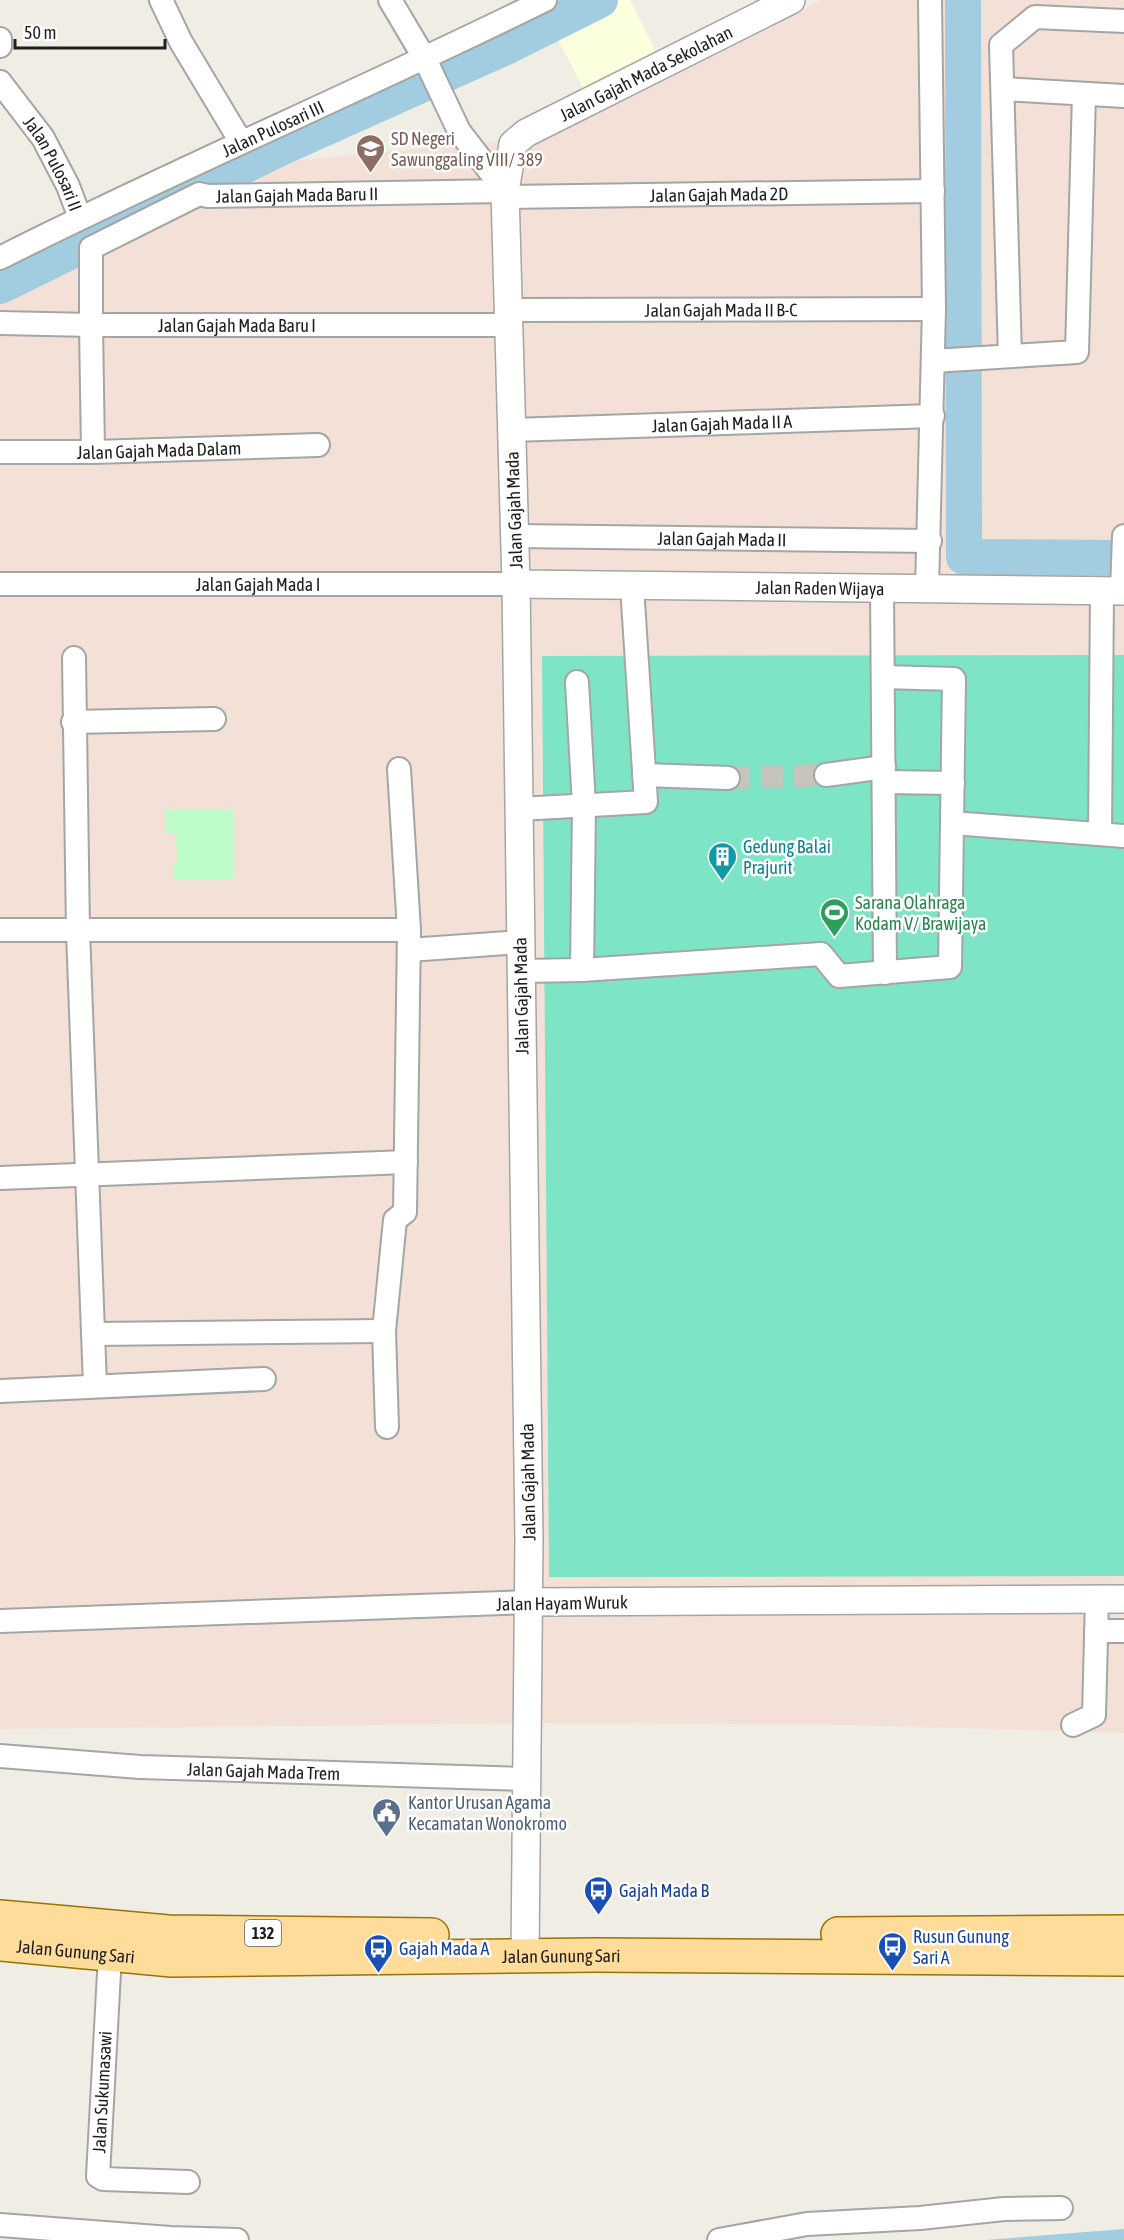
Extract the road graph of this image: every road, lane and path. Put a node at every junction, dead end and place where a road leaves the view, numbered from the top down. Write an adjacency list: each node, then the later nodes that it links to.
1 (161, 0): 15 (street)
2 (390, 0): 10 (street)
3 (545, 0): 6 (street, Jalan Pulosari III)
4 (790, 0): 17 (street, Jalan Gajah Mada Sekolahan)
5 (930, 0): 16 (street)
6 (512, 7): 10 (street, Jalan Pulosari III)
7 (1124, 21): 12 (street)
8 (0, 39): 9 (street)
9 (0, 46)
10 (426, 62): 15 (street, Jalan Pulosari III); 17 (street)
11 (0, 82): 18 (street, Jalan Pulosari II)
12 (1003, 89): 13 (street); 24 (street)
13 (1084, 94): 14 (street); 24 (street)
14 (1124, 96)
15 (241, 142): 18 (street, Jalan Pulosari III)
16 (933, 191): 17 (street, Jalan Gajah Mada 2D); 20 (street)
17 (505, 194): 21 (street, Jalan Gajah Mada); 23 (street, Jalan Gajah Mada Baru II)
18 (80, 218): 19 (street, Jalan Pulosari III)
19 (0, 258)
20 (934, 309): 21 (street, Jalan Gajah Mada II B-C); 25 (street)
21 (509, 318): 23 (street, Jalan Gajah Mada Baru I); 27 (street, Jalan Gajah Mada)
22 (0, 323): 23 (street)
23 (92, 325): 30 (street)
24 (1010, 356): 25 (street)
25 (954, 359): 26 (street)
26 (933, 416): 27 (street, Jalan Gajah Mada II A); 33 (street)
27 (512, 430): 31 (street, Jalan Gajah Mada)
28 (318, 445): 30 (street, Jalan Gajah Mada Dalam)
29 (0, 452): 30 (street, Jalan Gajah Mada Dalam)
30 (93, 452)
31 (515, 536): 33 (street, Jalan Gajah Mada II); 35 (street, Jalan Gajah Mada)
32 (1124, 536): 38 (street)
33 (930, 541): 39 (street)
34 (0, 584): 35 (street, Jalan Gajah Mada I)
35 (516, 584): 36 (street, Jalan Raden Wijaya); 52 (street, Jalan Gajah Mada)
36 (632, 586): 37 (street, Jalan Raden Wijaya); 46 (street)
37 (882, 588): 39 (street, Jalan Raden Wijaya); 41 (street)
38 (1118, 588): 39 (street, Jalan Raden Wijaya); 54 (street)
39 (927, 589)
40 (74, 658): 44 (street)
41 (883, 677): 48 (street); 50 (street)
42 (577, 682): 51 (street)
43 (214, 719): 44 (street)
44 (73, 722): 57 (street)
45 (399, 769): 58 (street)
46 (644, 775): 49 (street); 51 (street)
47 (826, 775): 48 (street)
48 (884, 775): 50 (street); 62 (street)
49 (728, 778)
50 (952, 783): 53 (street)
51 (584, 805): 52 (street); 60 (street)
52 (519, 809): 59 (street, Jalan Gajah Mada)
53 (952, 823): 54 (street); 62 (street)
54 (1100, 834): 55 (street)
55 (1124, 836)
56 (0, 930): 57 (street)
57 (78, 931): 58 (street); 64 (street)
58 (409, 940): 59 (street); 63 (street)
59 (520, 942): 61 (street, Jalan Gajah Mada)
60 (582, 970): 61 (street); 62 (street)
61 (521, 971): 74 (street, Jalan Gajah Mada)
62 (885, 973)
63 (406, 1162): 64 (street); 66 (street)
64 (86, 1174): 65 (street); 67 (street)
65 (0, 1178)
66 (384, 1331): 67 (street); 71 (street)
67 (94, 1334): 69 (street)
68 (264, 1380): 69 (street)
69 (95, 1386): 70 (street)
70 (0, 1391)
71 (387, 1427)
72 (1097, 1599): 73 (street, Jalan Hayam Wuruk); 74 (street, Jalan Hayam Wuruk); 76 (street)
73 (1124, 1599)
74 (528, 1602): 75 (street, Jalan Hayam Wuruk); 80 (street, Jalan Gajah Mada)
75 (0, 1621)
76 (1096, 1631): 77 (street); 78 (street)
77 (1124, 1631)
78 (1073, 1725)
79 (0, 1756): 80 (street, Jalan Gajah Mada Trem)
80 (527, 1779): 85 (street, Jalan Gajah Mada)
81 (0, 1917): 85 (main road, Jalan Gunung Sari / 132)
82 (1124, 1932): 84 (main road, Jalan Gunung Sari / 132)
83 (0, 1944): 86 (main road, Jalan Gunung Sari / 132)
84 (1073, 1945): 85 (main road, Jalan Gunung Sari / 132); 87 (main road, Jalan Gunung Sari / 132)
85 (526, 1946): 86 (main road, Jalan Gunung Sari / 132)
86 (110, 1954): 88 (street, Jalan Sukumasawi)
87 (1124, 1959)
88 (188, 2182)
89 (1061, 2208): 92 (street)
90 (0, 2225): 91 (street)
91 (237, 2240)
92 (719, 2240)

